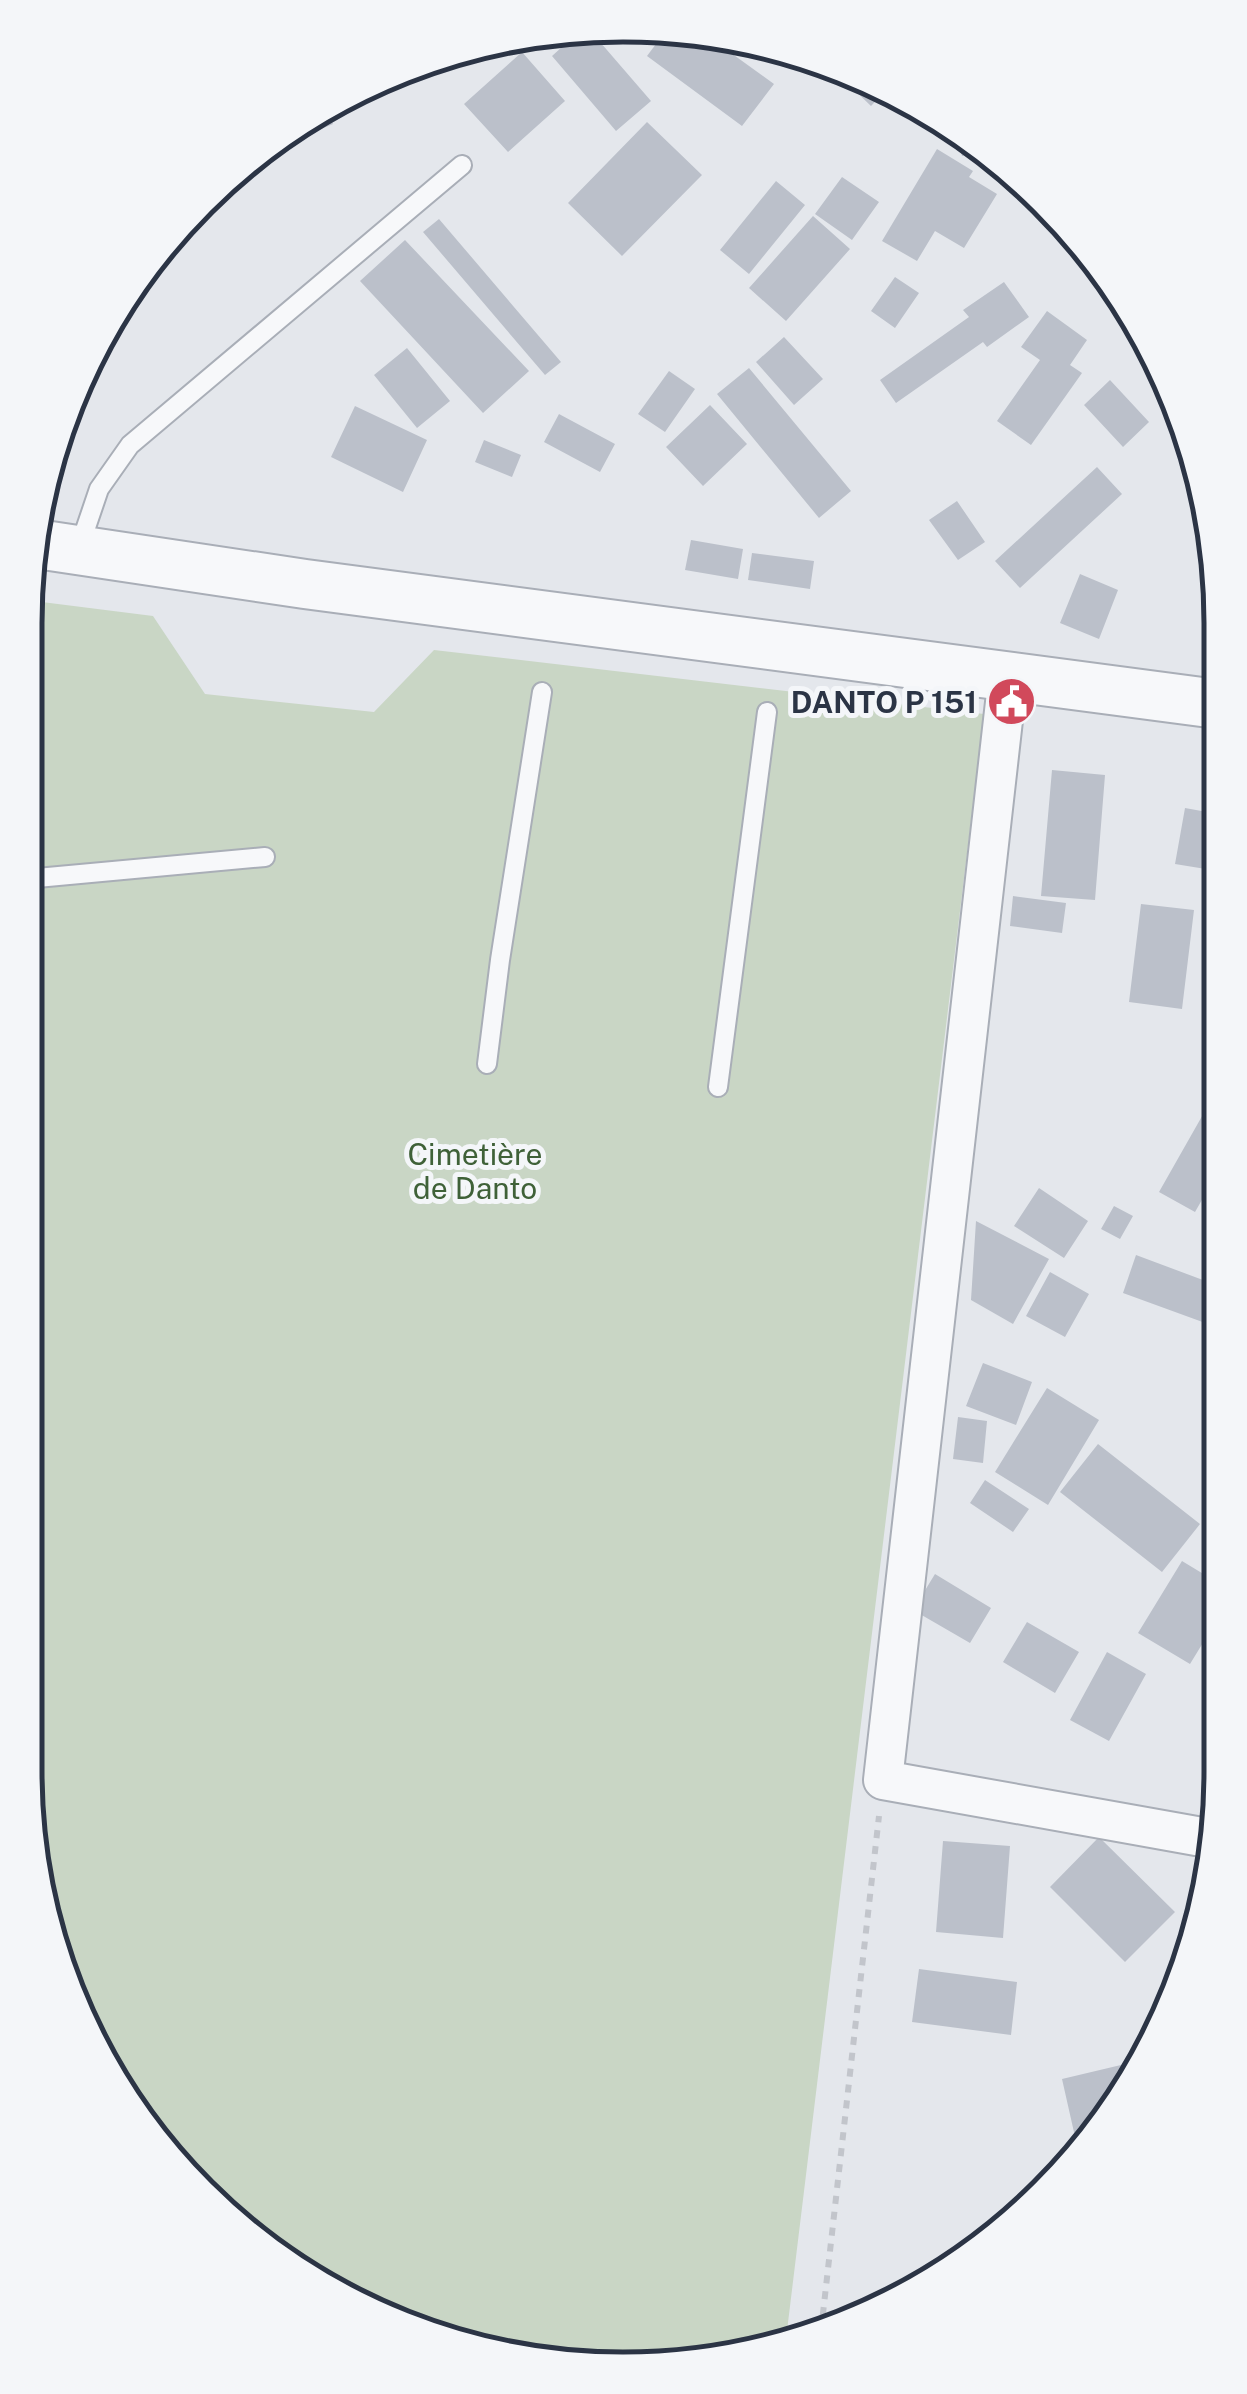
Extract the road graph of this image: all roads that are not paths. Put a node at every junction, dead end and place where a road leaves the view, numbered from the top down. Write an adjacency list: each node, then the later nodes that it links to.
1 (462, 165): 2 (lane)
2 (58, 546): 3 (street)
3 (1008, 676): 5 (street); 11 (street)
4 (542, 692): 9 (lane)
5 (1204, 702)
6 (767, 712): 10 (lane)
7 (265, 857): 8 (lane)
8 (42, 877)
9 (487, 1064)
10 (718, 1087)
11 (1201, 1836)

